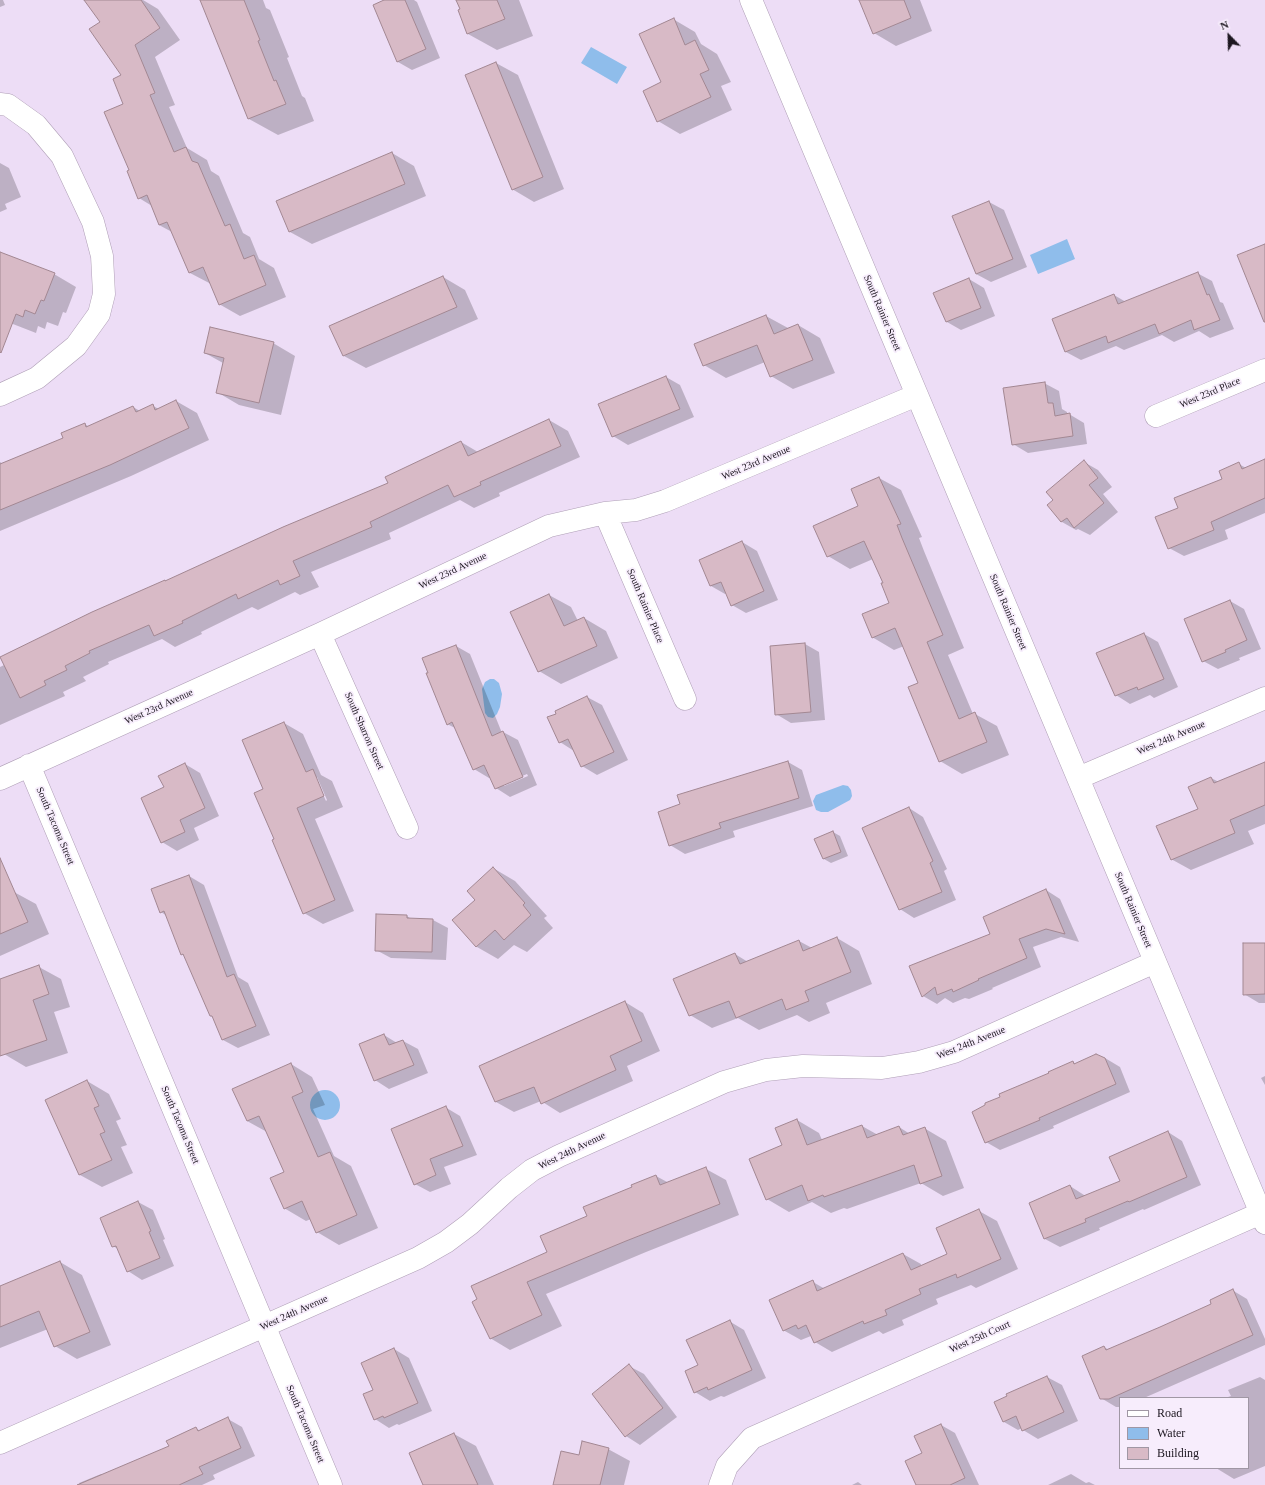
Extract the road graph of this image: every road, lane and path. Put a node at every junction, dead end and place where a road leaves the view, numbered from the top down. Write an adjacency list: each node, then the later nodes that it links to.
1 (751, 0): 5 (street, South Rainier Street)
2 (4, 104): 4 (street)
3 (1265, 370): 6 (street, West 23rd Place)
4 (0, 395)
5 (917, 395): 7 (street, West 23rd Avenue); 12 (street, South Rainier Street)
6 (1156, 416)
7 (606, 513): 8 (street, West 23rd Avenue); 10 (street, South Rainier Place)
8 (320, 634): 11 (street, West 23rd Avenue); 14 (street, South Sharron Street)
9 (1265, 698): 12 (street, West 24th Avenue)
10 (686, 699)
11 (29, 765): 13 (street, West 23rd Avenue); 17 (street, South Tacoma Street)
12 (1078, 778): 15 (street, South Rainier Street)
13 (0, 779)
14 (407, 828)
15 (1155, 962): 16 (street, South Rainier Street); 17 (street, West 24th Avenue)
16 (1263, 1218): 20 (street, West 25th Court)
17 (264, 1326): 18 (street, West 24th Avenue); 19 (street, South Tacoma Street)
18 (0, 1444)
19 (331, 1485)
20 (720, 1485)

